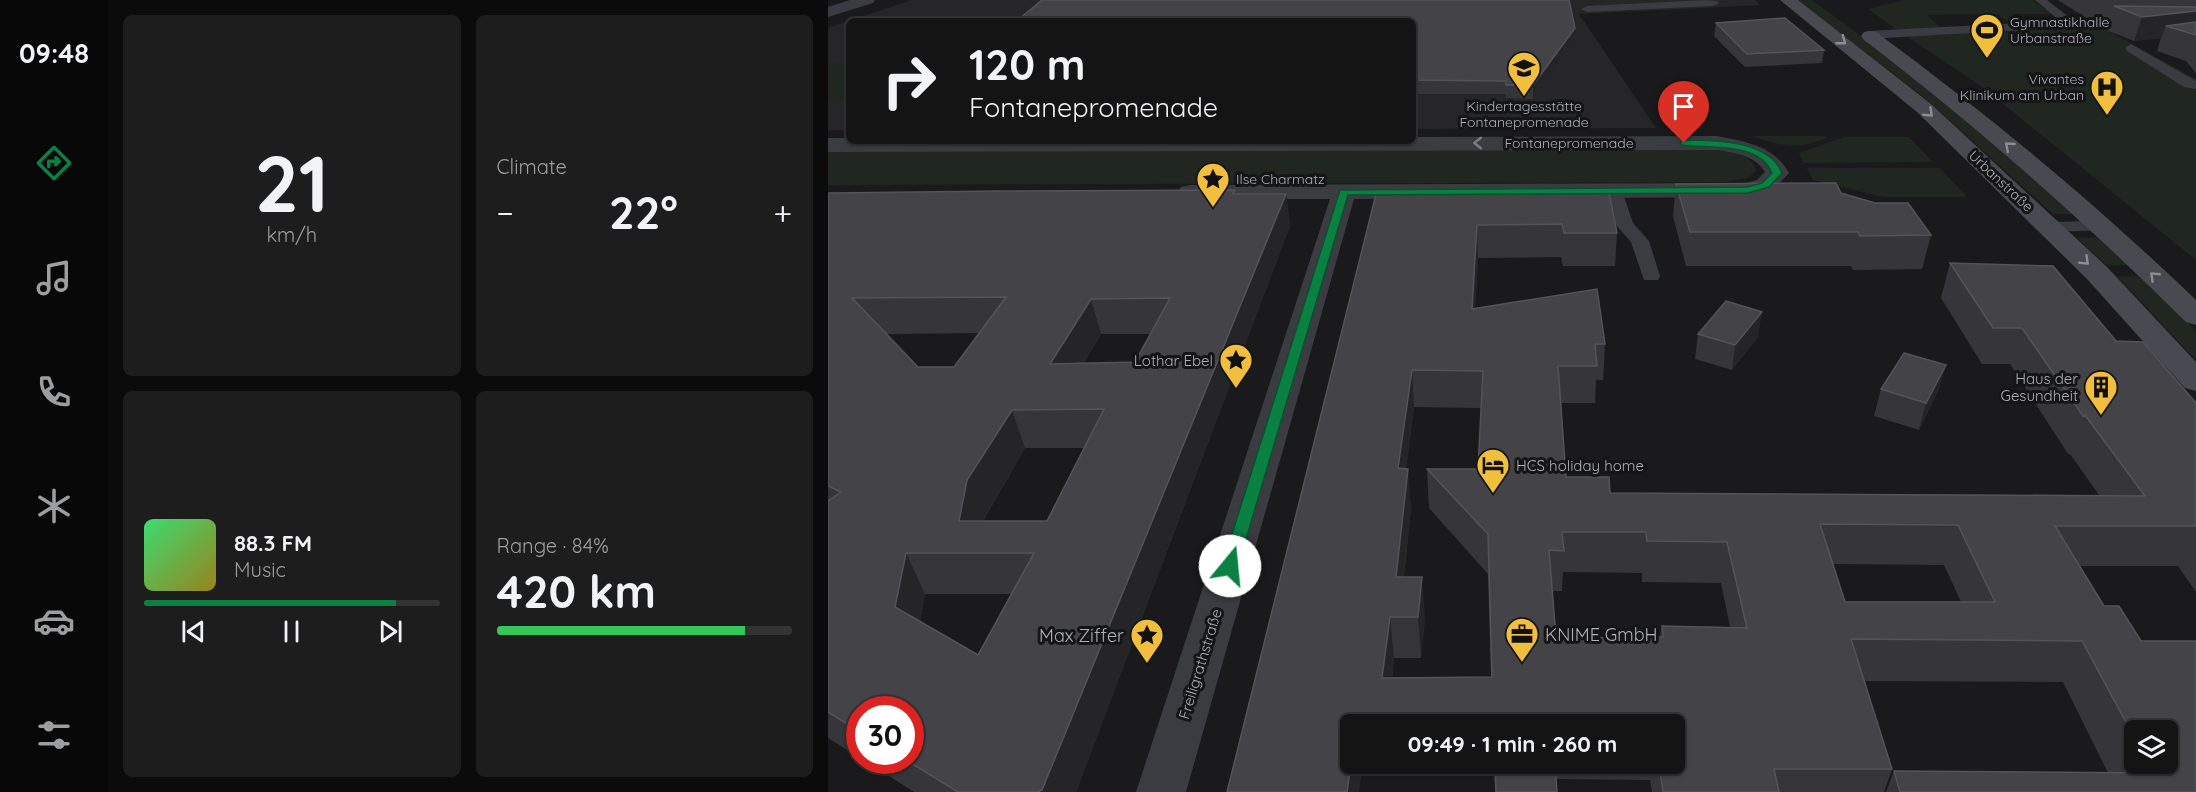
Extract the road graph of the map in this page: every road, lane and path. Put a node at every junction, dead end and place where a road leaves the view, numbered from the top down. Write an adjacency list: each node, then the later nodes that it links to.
1 (867, 0): 6 (street)
2 (1788, 0): 19 (main road, Urbanstraße, one-way to 19)
3 (2040, 0): 7 (lane)
4 (1713, 3): 5 (lane)
5 (1587, 9)
6 (828, 12)
7 (2071, 24): 8 (lane); 9 (lane)
8 (2196, 24)
9 (1863, 31): 18 (main road, Urbanstraße, one-way to 9)
10 (2156, 45): 11 (lane)
11 (2196, 85)
12 (1272, 144): 14 (street, Fontanepromenade, one-way to 14)
13 (1416, 144): 15 (street, Fontanepromenade, one-way to 13)
14 (828, 145)
15 (1614, 191): 17 (street, Fontanepromenade); 20 (lane)
16 (1165, 192): 17 (street, Fontanepromenade)
17 (1344, 192): 23 (street, Freiligrathstraße)
18 (2100, 226): 19 (lane); 21 (main road, Urbanstraße, one-way to 18)
19 (2050, 227): 22 (main road, Urbanstraße, one-way to 22)
20 (1651, 276)
21 (2196, 316)
22 (2196, 381)
23 (1161, 792)

